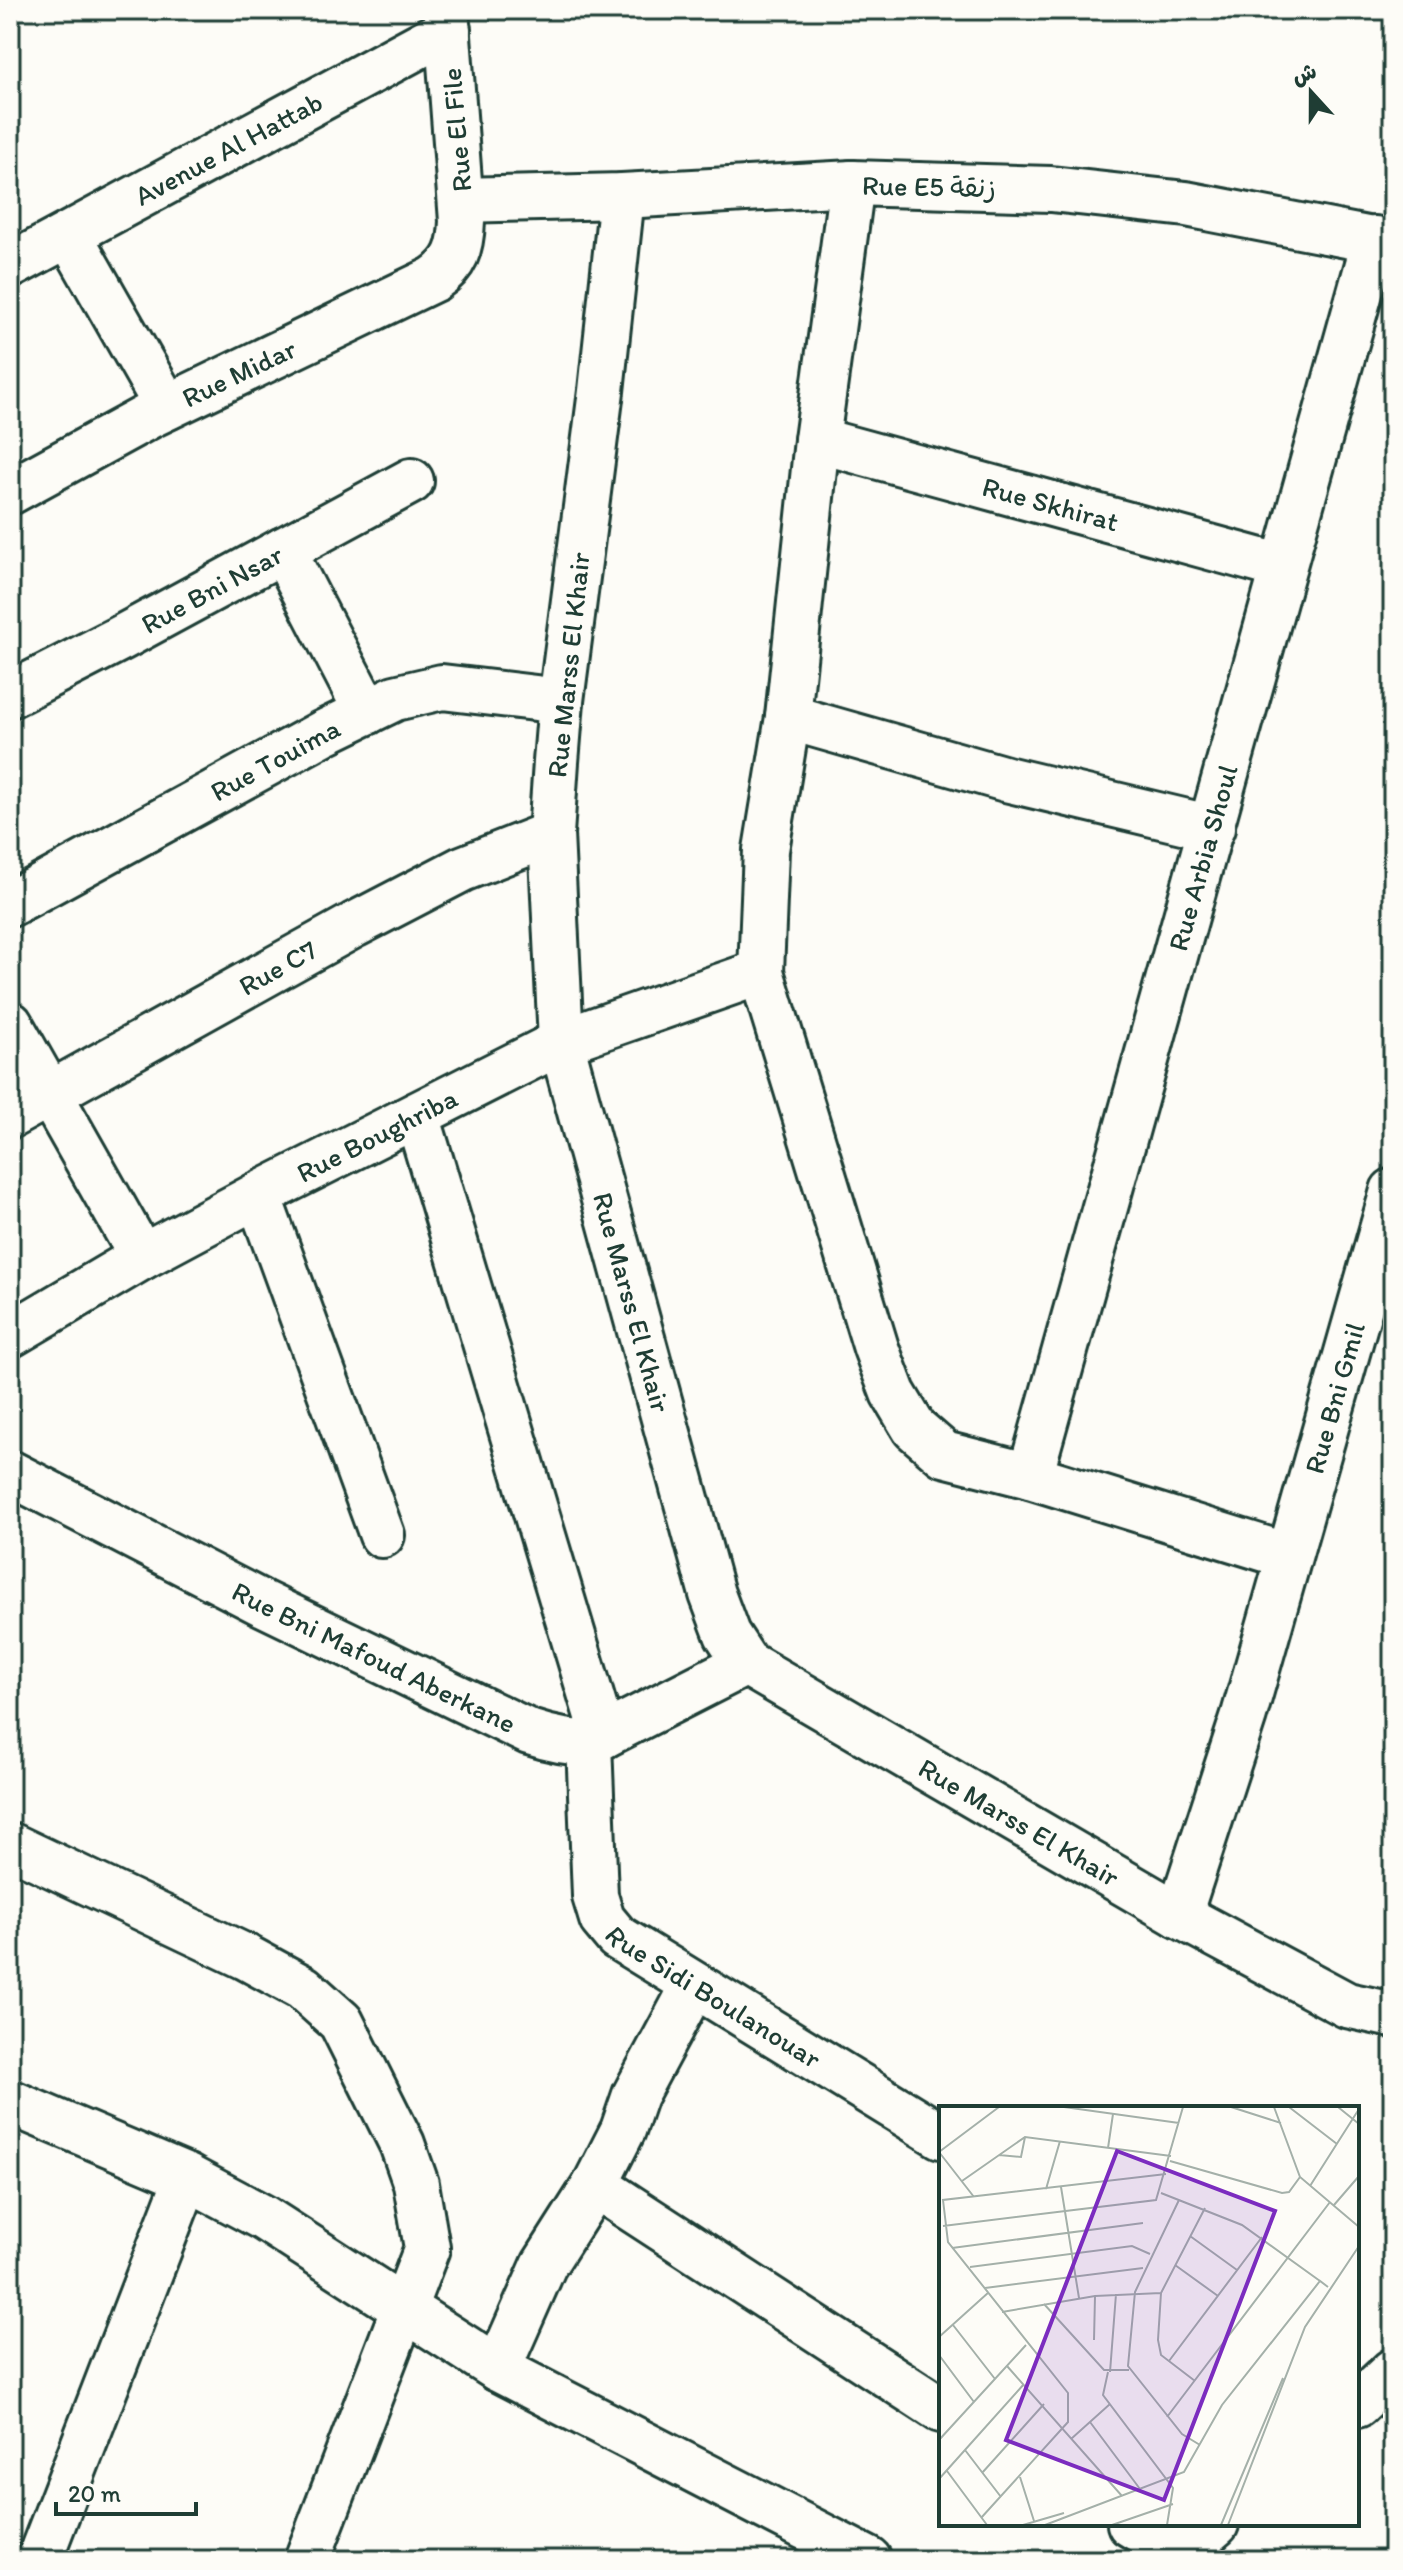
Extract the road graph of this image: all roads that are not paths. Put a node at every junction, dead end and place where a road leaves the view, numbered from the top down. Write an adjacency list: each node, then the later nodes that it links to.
1 (447, 20): 4 (street, Rue El File); 5 (street, Avenue Al Hattab)
2 (852, 183): 3 (street, Rue E5 زنقة); 6 (street, Rue E5 زنقة); 10 (street)
3 (622, 196): 4 (street, Rue E5 زنقة); 16 (street, Rue Marss El Khair)
4 (461, 200): 7 (street, Rue El File)
5 (69, 235): 8 (street, Avenue Al Hattab); 9 (street)
6 (1384, 241): 14 (street, Rue Arbia Shoul)
7 (460, 250): 9 (street, Rue Midar)
8 (10, 266)
9 (167, 407): 12 (street, Rue Midar)
10 (817, 440): 14 (street, Rue Skhirat); 18 (street)
11 (411, 481): 13 (street, Rue Bni Nsar)
12 (10, 492)
13 (283, 550): 15 (street, Rue Bni Nsar); 17 (street)
14 (1283, 567): 19 (street, Rue Arbia Shoul)
15 (10, 695)
16 (561, 701): 17 (street, Rue Touima); 20 (street, Rue Marss El Khair)
17 (367, 712): 21 (street, Rue Touima)
18 (788, 717): 19 (street); 22 (street)
19 (1212, 828): 33 (street, Rue Arbia Shoul)
20 (551, 834): 24 (street, Rue Marss El Khair); 25 (street, Rue C7)
21 (10, 904)
22 (761, 972): 24 (street, Rue Boughriba); 33 (street)
23 (10, 1024): 25 (street)
24 (561, 1042): 26 (street, Rue Boughriba); 36 (street, Rue Marss El Khair)
25 (51, 1094): 27 (street, Rue C7); 30 (street)
26 (417, 1115): 29 (street, Rue Boughriba); 37 (street)
27 (10, 1116)
28 (1393, 1191): 35 (street, Rue Bni Gmil)
29 (258, 1195): 30 (street, Rue Boughriba); 34 (street)
30 (142, 1257): 31 (street, Rue Boughriba)
31 (10, 1335)
32 (10, 1473): 37 (street, Rue Bni Mafoud Aberkane)
33 (1030, 1476): 35 (street)
34 (382, 1535)
35 (1288, 1556): 39 (street, Rue Bni Gmil)
36 (746, 1663): 37 (street); 39 (street, Rue Marss El Khair)
37 (596, 1740): 40 (street, Rue Sidi Boulanouar)
38 (10, 1845): 46 (street)
39 (1179, 1915): 41 (street, Rue Marss El Khair)
40 (694, 1985): 43 (street, Rue Sidi Boulanouar); 45 (street)
41 (1393, 2015)
42 (10, 2102): 44 (street)
43 (939, 2135)
44 (187, 2177): 46 (street); 52 (street)
45 (595, 2185): 47 (street); 48 (street)
46 (404, 2310): 47 (street); 53 (street)
47 (498, 2369): 54 (street)
48 (939, 2409)
49 (1133, 2526): 51 (street)
50 (1214, 2526): 51 (street)
51 (1177, 2557)
52 (39, 2560)
53 (307, 2560)
54 (869, 2560)

